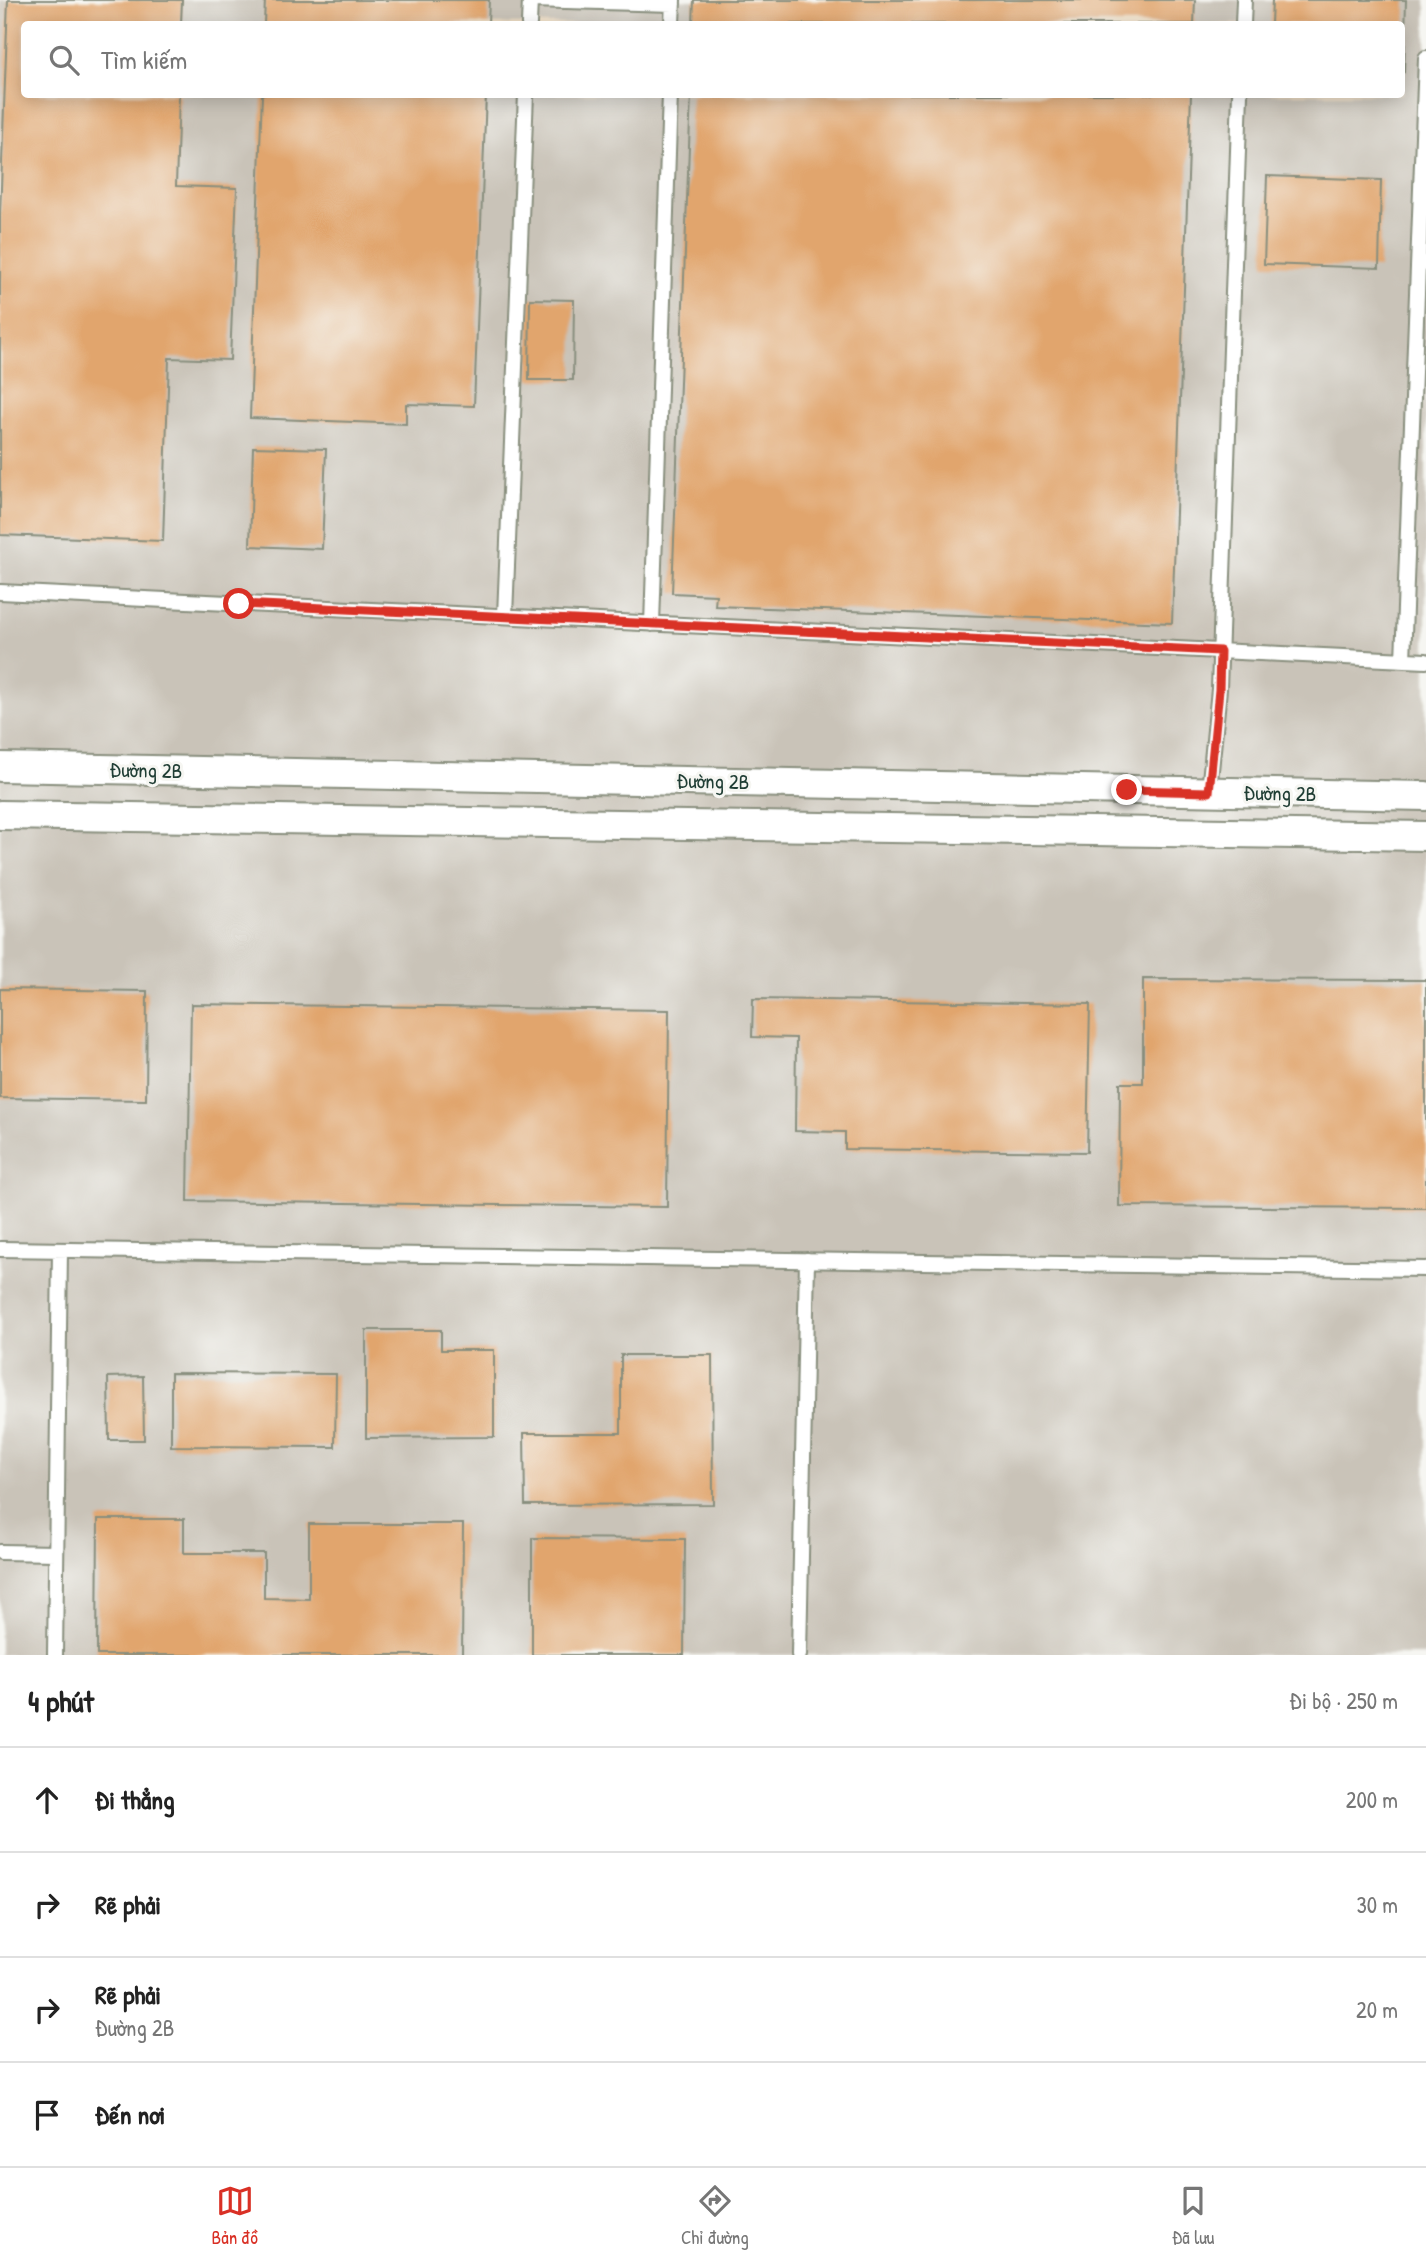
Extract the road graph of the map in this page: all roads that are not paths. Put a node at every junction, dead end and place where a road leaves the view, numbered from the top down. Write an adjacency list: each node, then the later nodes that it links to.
1 (530, 0): 3 (lane); 4 (lane)
2 (1244, 0): 6 (lane)
3 (673, 2): 5 (lane)
4 (528, 21)
5 (672, 21)
6 (1243, 21)
7 (1426, 58): 15 (lane)
8 (526, 98): 12 (lane)
9 (670, 98): 13 (lane)
10 (1241, 98): 14 (lane)
11 (0, 592): 12 (lane)
12 (505, 616): 13 (lane)
13 (652, 624): 14 (lane)
14 (1220, 651): 15 (lane); 18 (lane)
15 (1403, 660): 16 (lane)
16 (1426, 661)
17 (0, 767): 18 (street, Đường 2B)
18 (1209, 792): 19 (street, Đường 2B)
19 (1426, 796)
20 (0, 815): 21 (street, Đường 2B)
21 (1426, 836)
22 (0, 1249): 23 (lane)
23 (60, 1250): 24 (lane); 27 (lane)
24 (807, 1260): 25 (lane); 29 (lane)
25 (1426, 1269)
26 (0, 1552): 27 (lane)
27 (56, 1553): 28 (lane)
28 (55, 1655)
29 (799, 1655)

